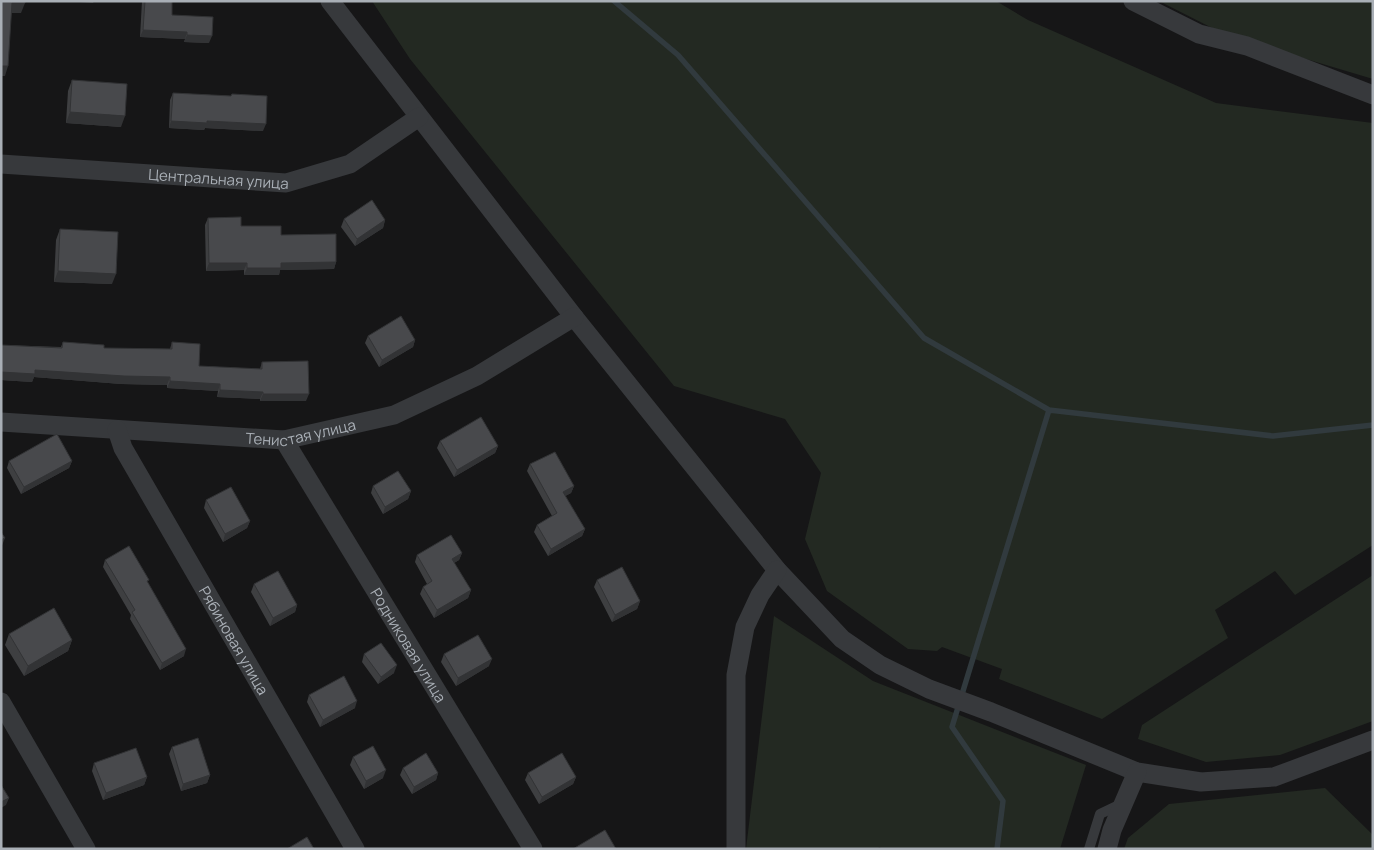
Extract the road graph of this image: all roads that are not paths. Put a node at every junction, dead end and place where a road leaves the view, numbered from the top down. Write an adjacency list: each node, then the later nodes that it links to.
1 (330, 1): 4 (street)
2 (1133, 1): 3 (street)
3 (1373, 95)
4 (419, 117): 5 (street, Центральная улица); 6 (street)
5 (1, 164)
6 (574, 317): 9 (street, Тенистая улица); 10 (street)
7 (1, 422): 8 (street, Тенистая улица)
8 (117, 430): 9 (street, Тенистая улица); 16 (street, Рябиновая улица)
9 (284, 440): 17 (street, Родниковая улица)
10 (777, 570): 13 (street); 18 (street)
11 (1, 702): 15 (street)
12 (1373, 740): 13 (street)
13 (1136, 772): 14 (street)
14 (1124, 803): 19 (lane); 20 (street)
15 (86, 849)
16 (355, 849)
17 (533, 849)
18 (736, 849)
19 (1090, 849)
20 (1107, 849)

